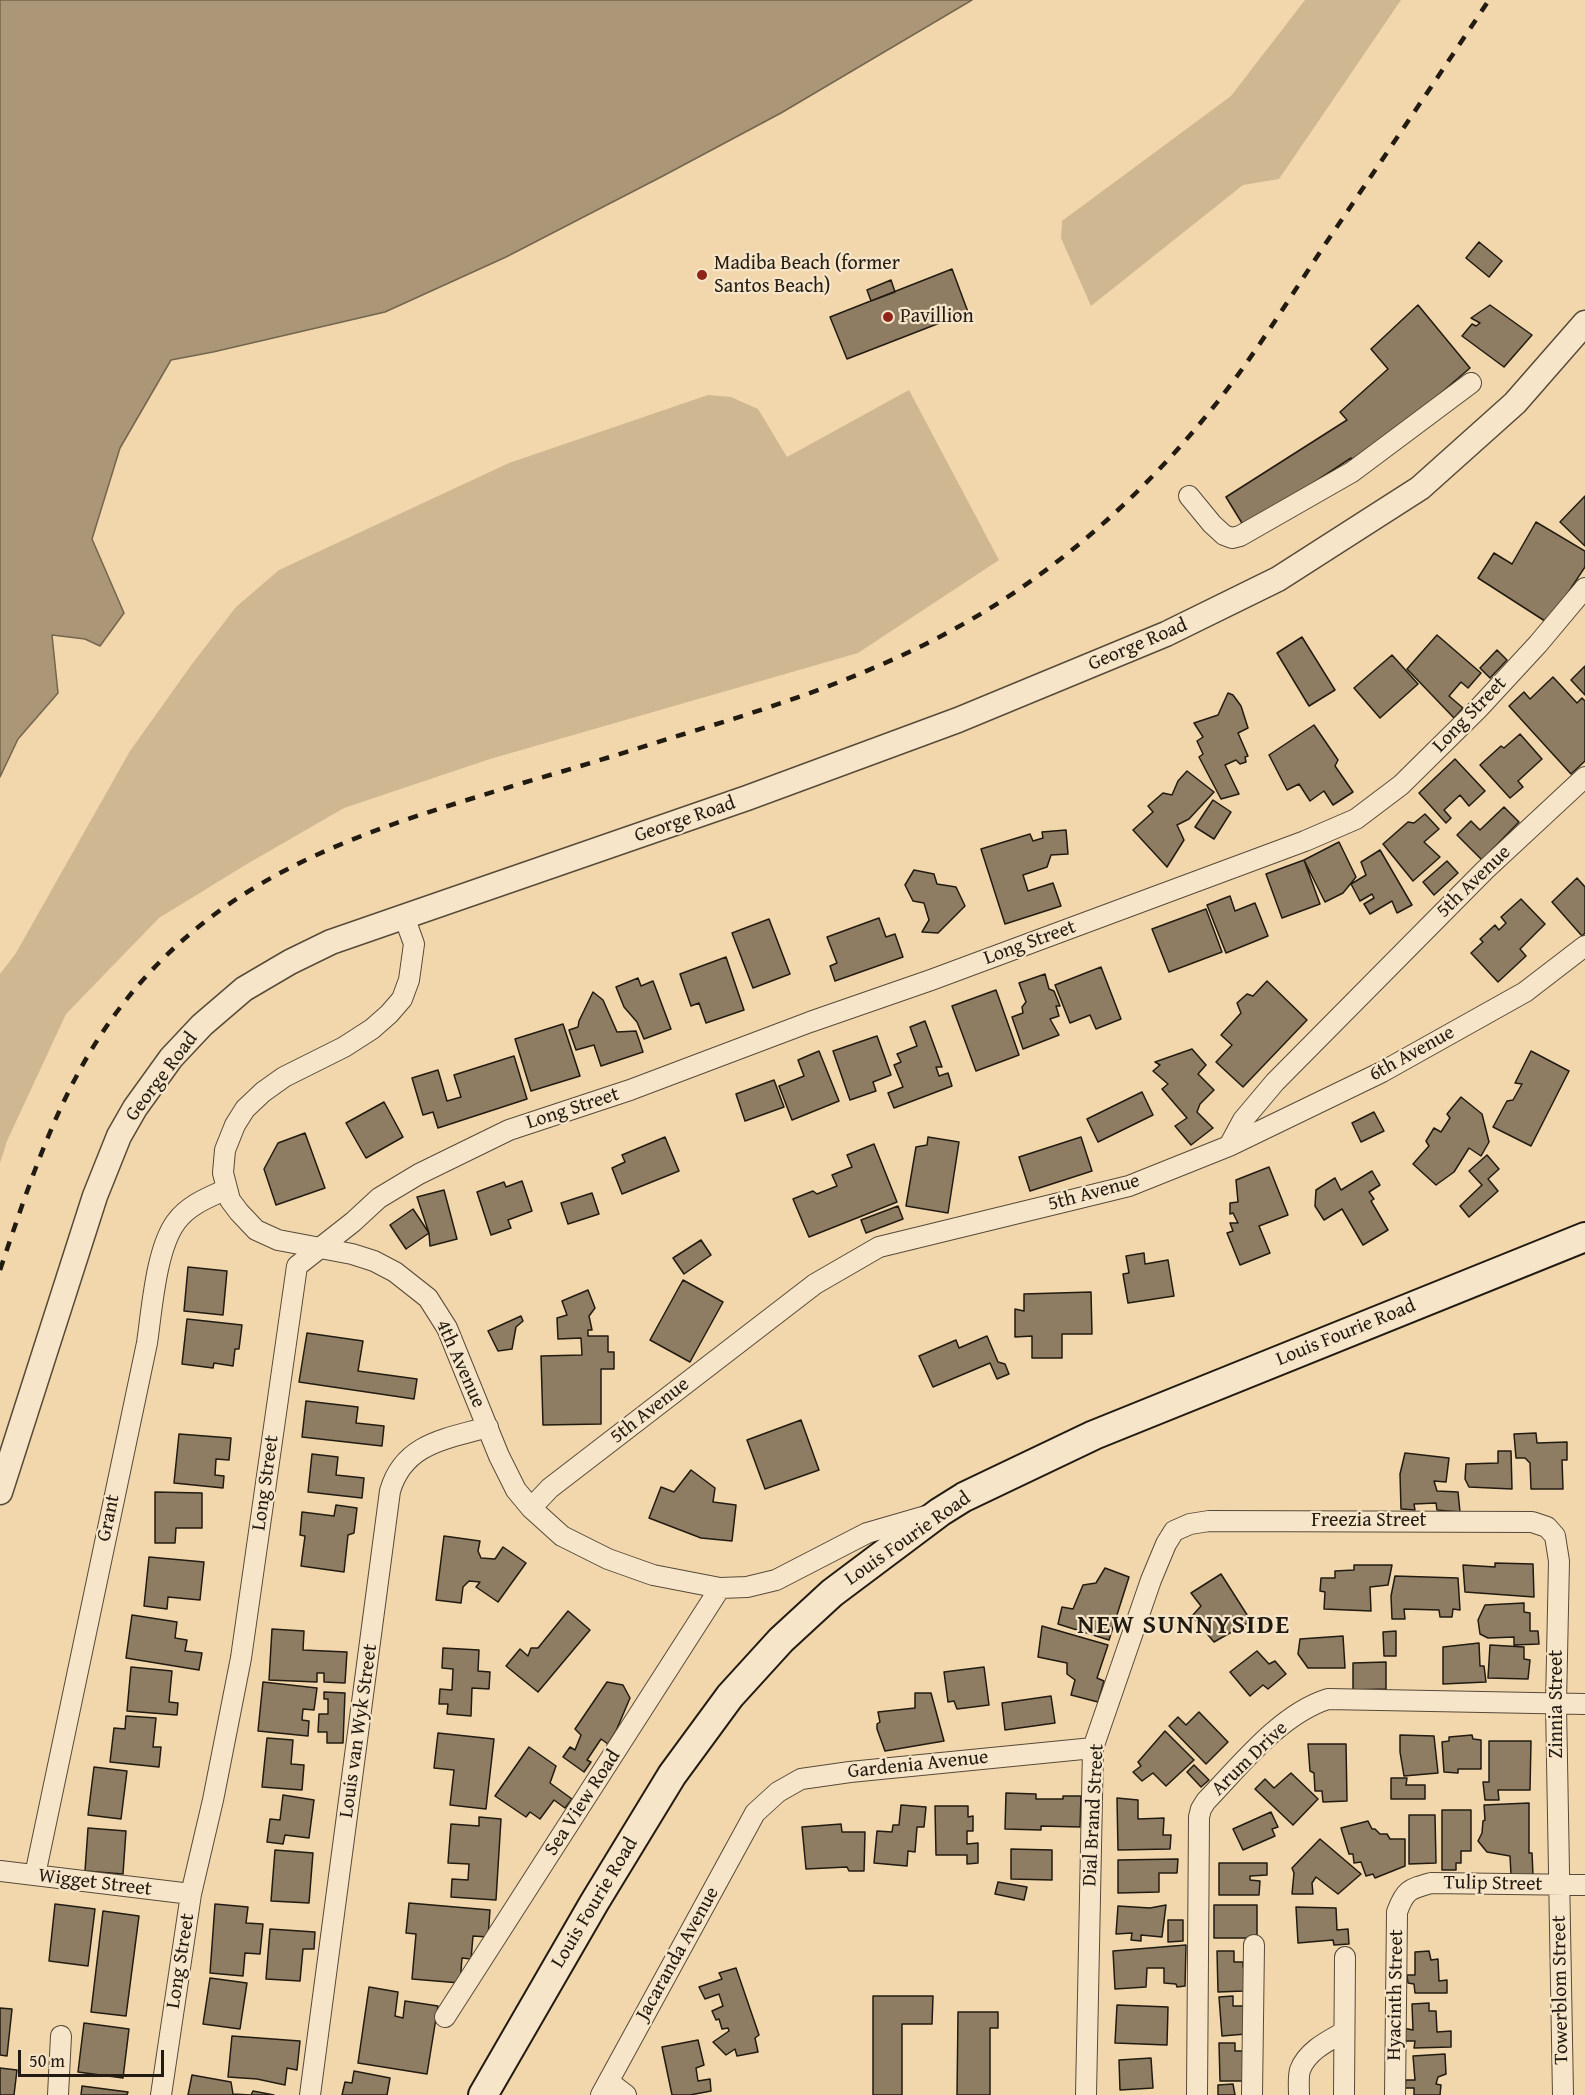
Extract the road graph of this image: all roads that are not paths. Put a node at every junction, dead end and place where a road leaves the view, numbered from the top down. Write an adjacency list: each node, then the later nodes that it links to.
1 (1585, 323): 6 (street, George Road)
2 (1471, 383): 3 (street)
3 (1189, 496)
4 (1585, 588): 11 (street, Long Street)
5 (1585, 777): 8 (street, 5th Avenue)
6 (404, 916): 9 (street, 4th Avenue); 15 (street, George Road)
7 (1585, 946): 8 (street, 6th Avenue)
8 (1229, 1146): 16 (street, 5th Avenue)
9 (226, 1189): 11 (street, 4th Avenue); 26 (street, Grant)
10 (1585, 1237): 14 (main road, Louis Fourie Road)
11 (319, 1249): 13 (street, 4th Avenue); 29 (street, Long Street)
12 (1585, 1255): 14 (main road)
13 (488, 1427): 16 (street, 4th Avenue); 39 (street, Louis van Wyk Street)
14 (1094, 1435): 17 (main road, Louis Fourie Road)
15 (0, 1492)
16 (531, 1508): 20 (street, 4th Avenue)
17 (940, 1512): 20 (street, 4th Avenue); 40 (main road, Louis Fourie Road)
18 (1190, 1524): 19 (street, Freezia Street); 23 (street, Dial Brand Street)
19 (1547, 1527): 21 (street, Zinnia Street)
20 (720, 1588): 33 (street, Sea View Road)
21 (1556, 1704): 22 (street, Arum Drive); 27 (street, Zinnia Street); 43 (street, Arum Drive)
22 (1585, 1704)
23 (1093, 1748): 24 (street, Gardenia Avenue); 42 (street, Dial Brand Street)
24 (755, 1813): 36 (street, Jacaranda Avenue)
25 (0, 1871): 26 (street, Wigget Street)
26 (35, 1875): 29 (street, Wigget Street)
27 (1559, 1885): 28 (street, Tulip Street); 30 (street, Tulip Street); 48 (street, Towerblom Street)
28 (1585, 1885)
29 (191, 1894): 38 (street, Long Street)
30 (1403, 1895): 47 (street, Hyacinth Street)
31 (1254, 1945): 44 (street)
32 (1345, 1957): 34 (street)
33 (445, 2017)
34 (1344, 2032): 45 (street); 46 (street)
35 (62, 2036): 37 (street)
36 (605, 2089): 41 (street)
37 (58, 2095)
38 (161, 2095)
39 (310, 2095)
40 (483, 2095)
41 (626, 2095)
42 (1086, 2095)
43 (1197, 2095)
44 (1252, 2095)
45 (1299, 2095)
46 (1344, 2095)
47 (1395, 2095)
48 (1563, 2095)

